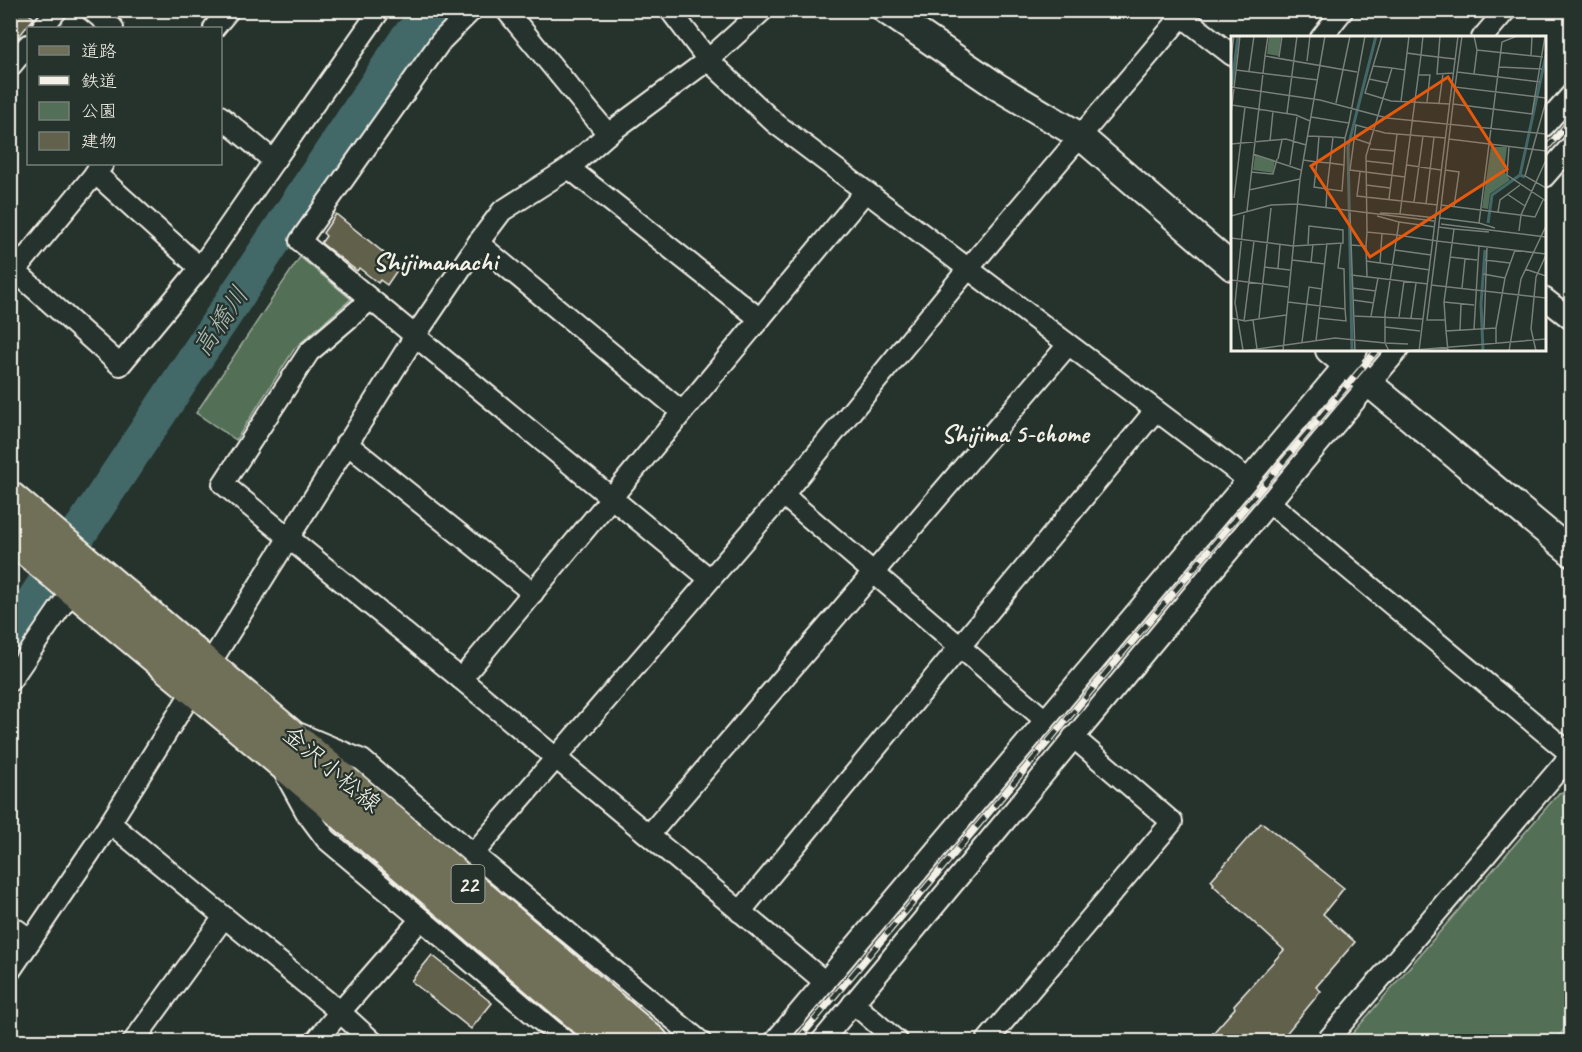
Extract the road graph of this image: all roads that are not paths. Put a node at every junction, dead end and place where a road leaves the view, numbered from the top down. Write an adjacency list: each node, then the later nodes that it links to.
1 (57, 10): 13 (street)
2 (91, 10): 14 (street)
3 (228, 10): 15 (street)
4 (380, 10): 28 (street)
5 (472, 10): 39 (street)
6 (506, 10): 25 (street)
7 (670, 10): 20 (street)
8 (764, 10): 20 (street)
9 (885, 10): 26 (street)
10 (1343, 10): 16 (street)
11 (1506, 10): 17 (street)
12 (1181, 12): 19 (street); 26 (street)
13 (43, 27)
14 (113, 27)
15 (215, 27)
16 (1323, 36)
17 (1484, 36)
18 (27, 46): 21 (street)
19 (1231, 53)
20 (708, 60): 25 (street); 32 (street)
21 (10, 67)
22 (1572, 94): 24 (street)
23 (222, 118): 28 (street)
24 (1546, 125)
25 (608, 134): 30 (street)
26 (1080, 136): 34 (street); 36 (street)
27 (1572, 144): 31 (street)
28 (274, 161): 35 (street)
29 (99, 168): 35 (street); 37 (street)
30 (569, 168): 33 (street); 40 (street)
31 (1546, 176)
32 (865, 192): 36 (street); 40 (street)
33 (477, 243): 42 (street); 48 (street)
34 (1231, 265)
35 (200, 268): 37 (street)
36 (968, 268): 43 (street); 51 (street)
37 (12, 271)
38 (1546, 299): 41 (street)
39 (370, 300): 42 (street); 56 (street)
40 (760, 319): 48 (street)
41 (1572, 320)
42 (415, 336): 49 (street); 53 (street)
43 (1068, 345): 47 (street); 59 (street)
44 (1397, 351): 46 (street)
45 (1343, 354): 46 (street); 50 (street)
46 (1369, 384): 54 (street); 58 (street)
47 (1155, 411): 50 (street); 63 (street)
48 (682, 412): 53 (street)
49 (346, 443): 56 (street); 62 (street)
50 (1247, 479): 67 (street)
51 (783, 495): 59 (street); 61 (street)
52 (10, 498): 57 (main road, 22)
53 (611, 498): 61 (street); 62 (street)
54 (1270, 503): 69 (street); 70 (street)
55 (10, 536): 57 (main road, 22)
56 (290, 536): 64 (street); 65 (street)
57 (49, 549): 60 (main road, 22)
58 (1572, 553)
59 (874, 573): 63 (street); 74 (street)
60 (76, 579): 64 (main road, 金沢小松線 / 22); 66 (street)
61 (710, 579): 72 (street)
62 (533, 593): 65 (street)
63 (960, 647): 67 (street); 76 (street)
64 (201, 676): 68 (main road, 金沢小松線 / 22); 71 (main road, 金沢小松線 / 22); 73 (street)
65 (461, 679): 72 (street)
66 (10, 681)
67 (1044, 719): 82 (street)
68 (283, 727): 75 (street); 90 (main road, 金沢小松線 / 22)
69 (1072, 737): 83 (street); 95 (street)
70 (1571, 755): 96 (street)
71 (276, 757): 78 (street); 89 (main road, 金沢小松線 / 22)
72 (556, 758): 74 (street); 75 (street)
73 (110, 824): 77 (street); 80 (street)
74 (649, 835): 76 (street)
75 (473, 854): 91 (street)
76 (740, 912): 82 (street)
77 (224, 917): 84 (street); 85 (street)
78 (421, 919): 84 (street); 88 (street)
79 (10, 925): 80 (street)
80 (31, 940): 81 (street)
81 (10, 971)
82 (825, 982): 92 (street)
83 (853, 1003): 93 (street); 94 (street)
84 (340, 1012): 86 (street); 87 (street)
85 (134, 1041)
86 (315, 1041)
87 (373, 1041)
88 (566, 1041)
89 (611, 1041)
90 (652, 1041)
91 (700, 1041)
92 (774, 1041)
93 (821, 1041)
94 (898, 1041)
95 (986, 1041)
96 (1326, 1041)

